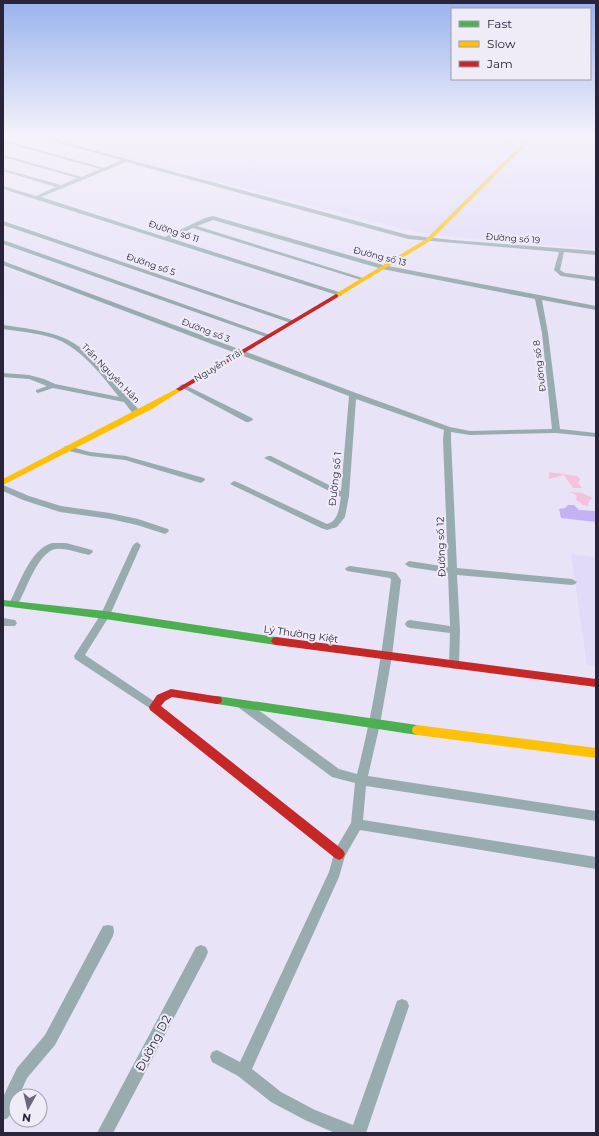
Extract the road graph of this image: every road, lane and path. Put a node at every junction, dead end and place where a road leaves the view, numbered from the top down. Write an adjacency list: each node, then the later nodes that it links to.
1 (9, 189): 5 (street, Đường số 11)
2 (57, 189): 5 (street)
3 (232, 189): 9 (street, Đường số 19)
4 (479, 189): 9 (street, Nguyễn Trãi)
5 (37, 198): 8 (street, Đường số 11)
6 (3, 223): 20 (street, Đường số 5)
7 (192, 226): 8 (street, Đường số 13); 14 (street, Đường số 13); 15 (street)
8 (167, 238): 17 (street, Đường số 11)
9 (428, 240): 11 (street, Đường số 19); 14 (street, Nguyễn Trãi)
10 (3, 242): 22 (street)
11 (562, 251): 12 (street, Đường số 19); 16 (street)
12 (596, 253)
13 (3, 263): 23 (street, Đường số 3)
14 (382, 267): 15 (street, Nguyễn Trãi); 18 (street, Đường số 13)
15 (363, 279): 17 (street, Nguyễn Trãi)
16 (596, 279)
17 (340, 294): 20 (street, Nguyễn Trãi)
18 (538, 298): 19 (street, Đường số 13); 33 (street, Đường số 8)
19 (596, 308)
20 (293, 322): 22 (street, Nguyễn Trãi)
21 (3, 328): 29 (street, Trần Nguyên Hãn)
22 (268, 336): 23 (street, Nguyễn Trãi)
23 (239, 352): 26 (street, Nguyễn Trãi); 28 (street, Đường số 3)
24 (3, 375): 25 (street)
25 (53, 386): 27 (street); 29 (street)
26 (183, 386): 30 (street, Nguyễn Trãi); 31 (street)
27 (38, 391)
28 (353, 395): 32 (street, Đường số 3); 41 (street, Đường số 1)
29 (126, 400): 30 (street, Trần Nguyên Hãn)
30 (137, 413): 35 (street, Nguyễn Trãi)
31 (250, 420)
32 (448, 429): 33 (street, Đường số 3); 47 (street, Đường số 12)
33 (556, 431): 34 (street, Đường số 3)
34 (596, 434)
35 (68, 448): 37 (street); 38 (street, Nguyễn Trãi)
36 (268, 458): 41 (street)
37 (201, 480)
38 (3, 482)
39 (234, 484): 41 (street, Đường số 1)
40 (3, 488): 42 (street)
41 (345, 496)
42 (165, 531)
43 (137, 545): 51 (street)
44 (89, 552): 50 (street)
45 (408, 564): 47 (street)
46 (350, 570): 54 (street)
47 (453, 571): 48 (street); 53 (street, Đường số 12)
48 (572, 582)
49 (3, 603): 50 (street, Lý Thường Kiệt)
50 (14, 604): 51 (street, Lý Thường Kiệt)
51 (106, 615): 54 (street, Lý Thường Kiệt); 58 (street)
52 (410, 624): 53 (street)
53 (455, 630): 55 (street, Đường số 12)
54 (386, 656): 55 (street, Lý Thường Kiệt); 59 (street)
55 (454, 665): 56 (street, Lý Thường Kiệt)
56 (596, 683)
57 (241, 704): 58 (street); 59 (street); 61 (street)
58 (154, 707): 64 (street)
59 (375, 724): 60 (street); 61 (street)
60 (596, 753)
61 (361, 780): 62 (street); 63 (street)
62 (596, 816)
63 (357, 824): 64 (street); 65 (street)
64 (339, 854): 70 (street)
65 (596, 863)
66 (108, 931): 71 (street)
67 (201, 952): 72 (street, Đường D2)
68 (402, 1006): 74 (street)
69 (217, 1057): 70 (street)
70 (243, 1072): 73 (street)
71 (3, 1113)
72 (105, 1133)
73 (352, 1133)
74 (358, 1133)

